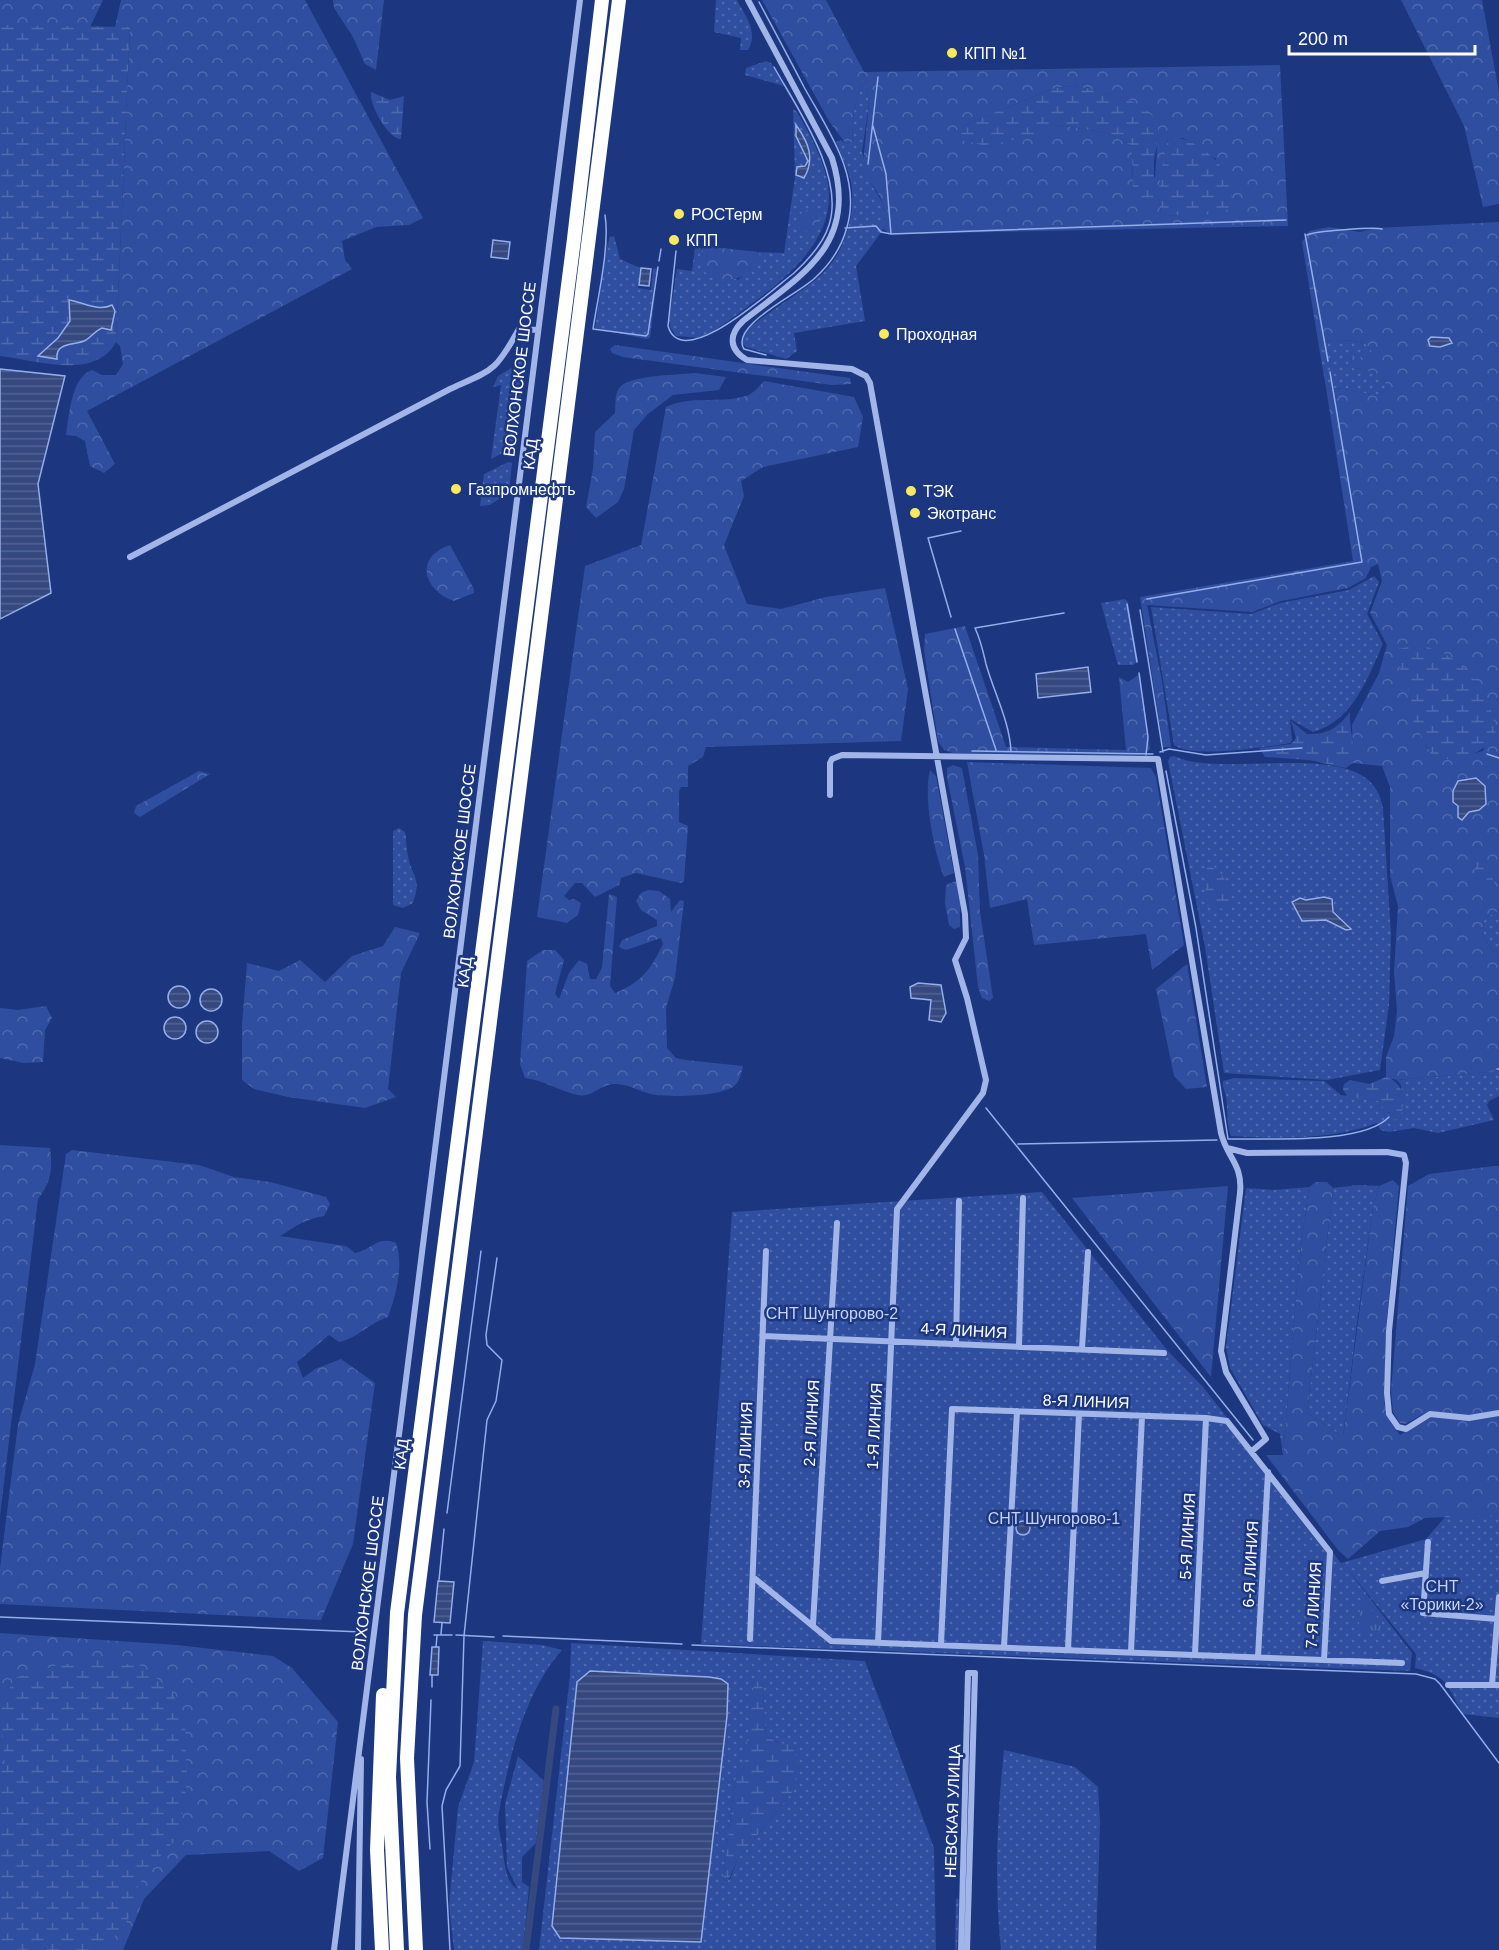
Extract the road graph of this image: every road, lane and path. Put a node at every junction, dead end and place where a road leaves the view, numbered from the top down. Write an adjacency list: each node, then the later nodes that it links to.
1 (580, 0): 5 (street, ВОЛХОНСКОЕ ШОССЕ)
2 (602, 0): 34 (highway, КАД)
3 (619, 0): 50 (highway, КАД)
4 (748, 0): 7 (street)
5 (538, 330): 6 (street); 49 (street, ВОЛХОНСКОЕ ШОССЕ)
6 (130, 557)
7 (937, 757): 8 (street); 9 (street); 17 (street, 1-Я ЛИНИЯ)
8 (830, 795)
9 (1226, 1148): 23 (street); 27 (street)
10 (1023, 1198): 19 (street)
11 (959, 1201): 18 (street)
12 (837, 1223): 16 (street, 2-Я ЛИНИЯ)
13 (766, 1251): 15 (street, 3-Я ЛИНИЯ)
14 (1088, 1252): 20 (street)
15 (763, 1336): 16 (street, 4-Я ЛИНИЯ); 31 (street, 3-Я ЛИНИЯ)
16 (829, 1339): 17 (street, 4-Я ЛИНИЯ); 36 (street, 2-Я ЛИНИЯ)
17 (891, 1340): 18 (street, 4-Я ЛИНИЯ); 38 (street, 1-Я ЛИНИЯ)
18 (956, 1343): 19 (street, 4-Я ЛИНИЯ)
19 (1019, 1346): 20 (street, 4-Я ЛИНИЯ)
20 (1082, 1349): 21 (street, 4-Я ЛИНИЯ)
21 (1164, 1353)
22 (1017, 1411): 24 (street, 8-Я ЛИНИЯ); 39 (street, 8-Я ЛИНИЯ); 40 (street)
23 (1499, 1413)
24 (1079, 1414): 25 (street, 8-Я ЛИНИЯ); 41 (street)
25 (1142, 1416): 26 (street, 8-Я ЛИНИЯ); 42 (street)
26 (1206, 1418): 27 (street, 8-Я ЛИНИЯ); 43 (street, 5-Я ЛИНИЯ)
27 (1252, 1451): 28 (street)
28 (1270, 1475): 44 (street, 6-Я ЛИНИЯ); 45 (street, 7-Я ЛИНИЯ)
29 (1428, 1542): 30 (street)
30 (1426, 1573): 32 (street); 35 (street)
31 (753, 1577): 36 (street); 37 (street, 3-Я ЛИНИЯ)
32 (1382, 1581)
33 (1499, 1597): 35 (street)
34 (397, 1613): 53 (highway); 54 (highway, КАД)
35 (1497, 1619): 48 (street)
36 (813, 1624): 38 (street)
37 (750, 1640)
38 (878, 1643): 39 (street)
39 (941, 1644): 40 (street)
40 (1004, 1647): 41 (street)
41 (1068, 1649): 42 (street)
42 (1131, 1652): 43 (street)
43 (1194, 1654): 44 (street)
44 (1258, 1657): 45 (street)
45 (1324, 1660): 46 (street)
46 (1402, 1663)
47 (1448, 1685): 48 (street)
48 (1496, 1685)
49 (361, 1741): 51 (street, ВОЛХОНСКОЕ ШОССЕ); 52 (street, ВОЛХОНСКОЕ ШОССЕ)
50 (416, 1947)
51 (333, 1950)
52 (358, 1950)
53 (382, 1950)
54 (397, 1950)
55 (961, 1950): 56 (street, НЕВСКАЯ УЛИЦА)
56 (967, 1950)

